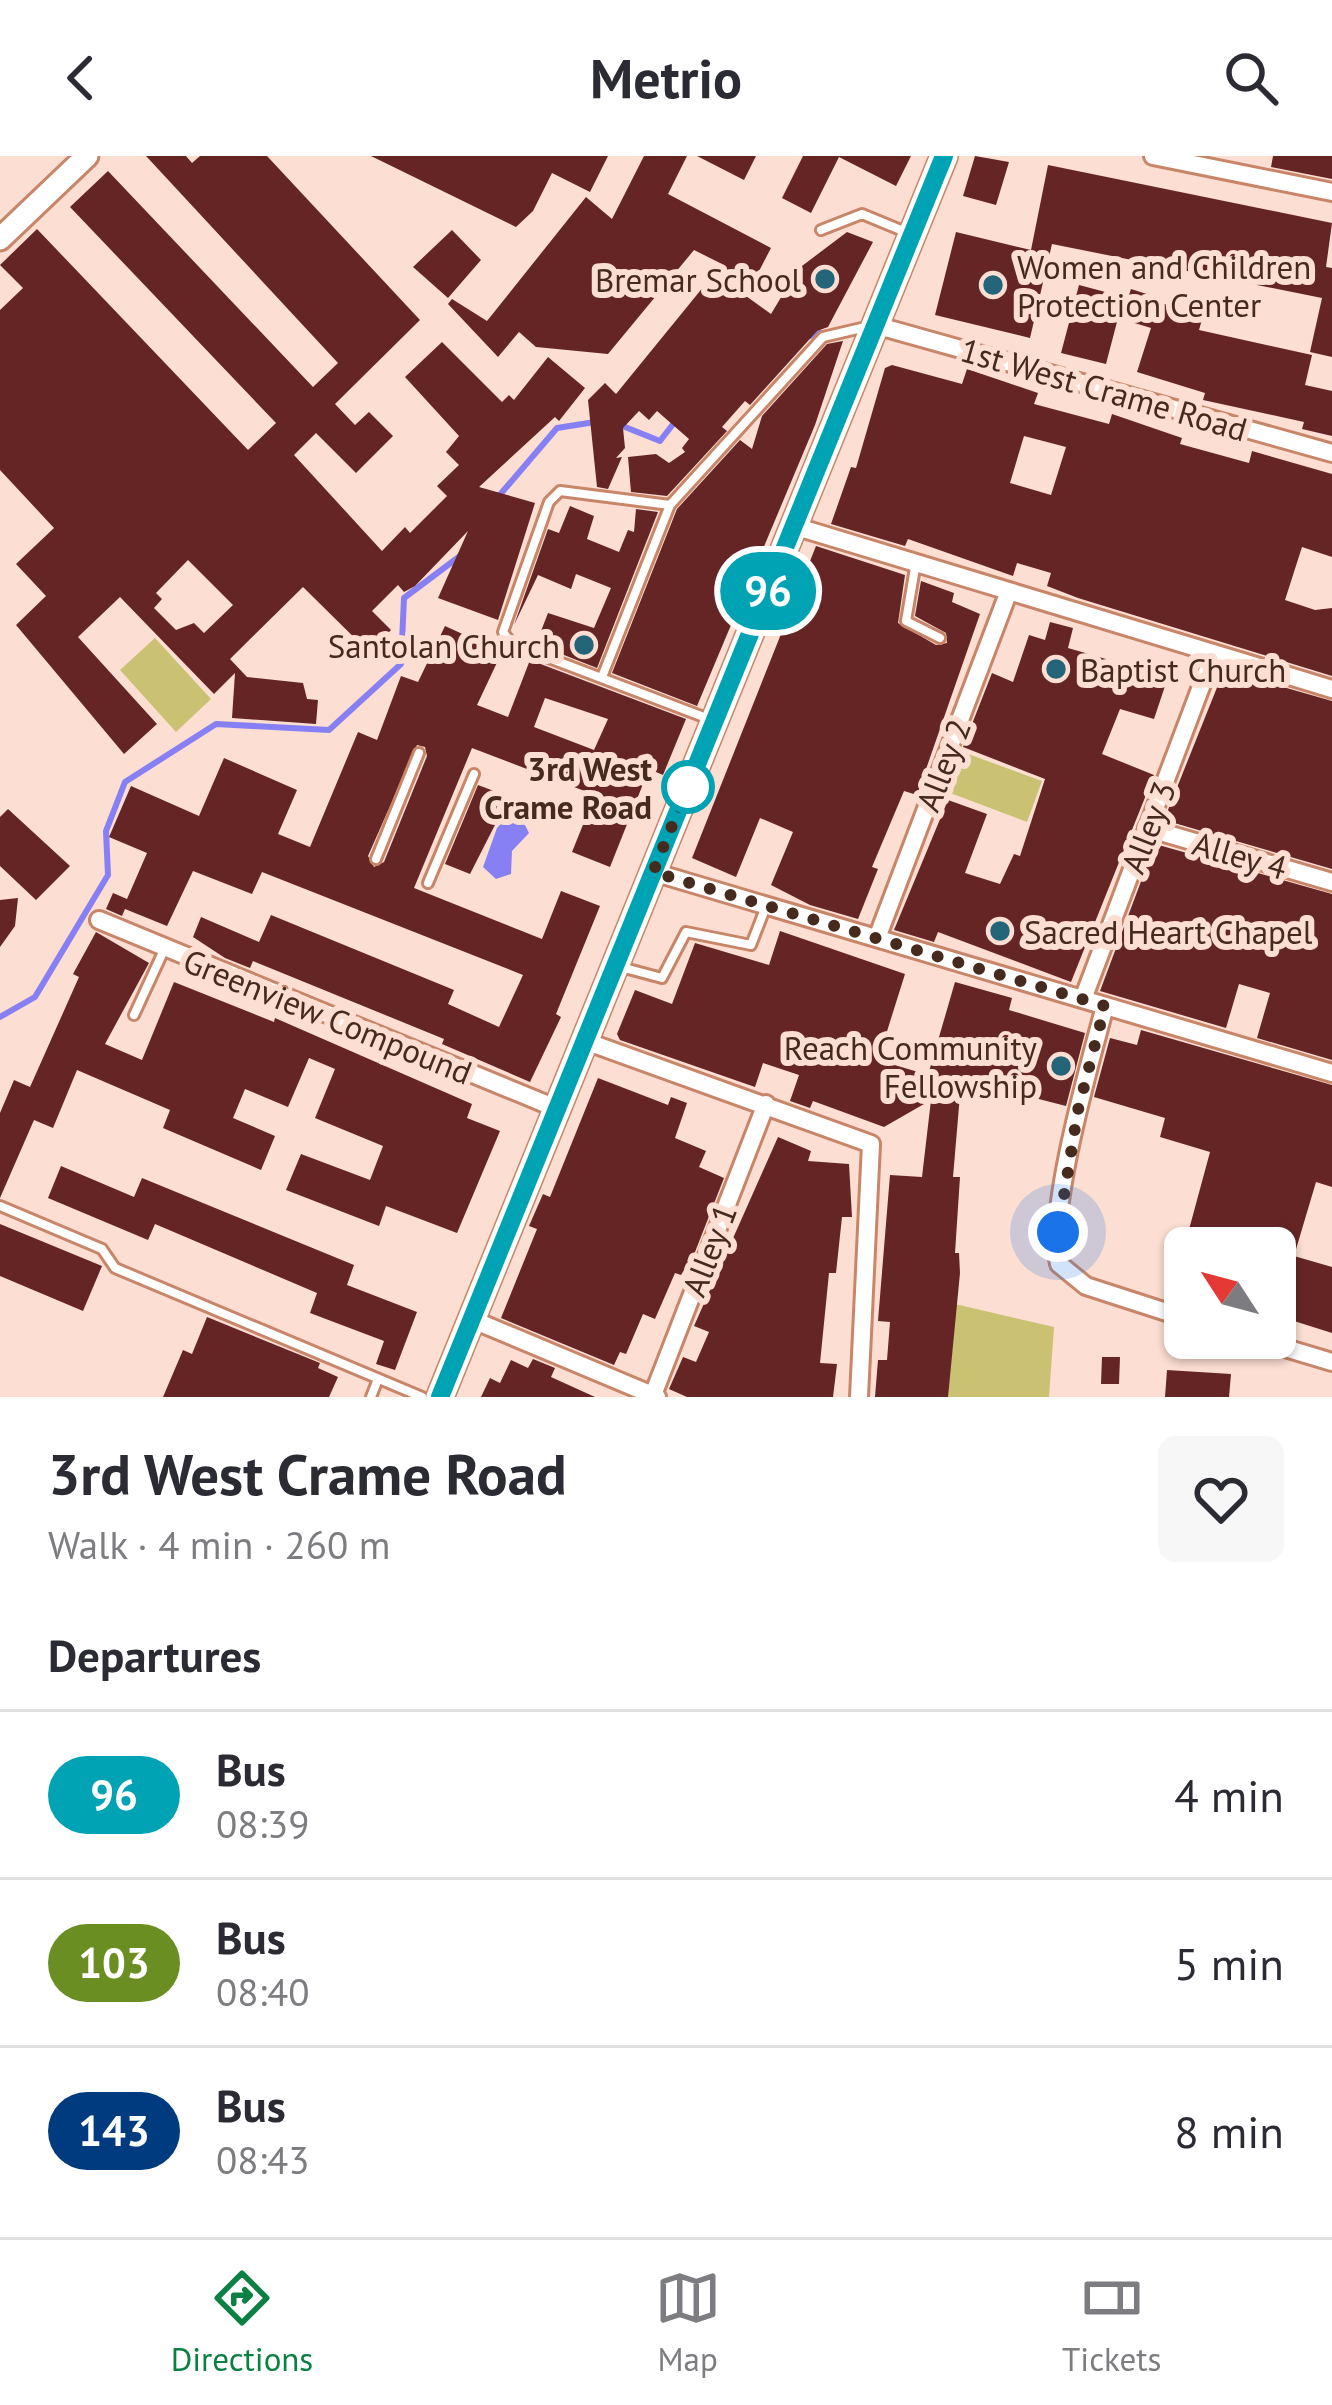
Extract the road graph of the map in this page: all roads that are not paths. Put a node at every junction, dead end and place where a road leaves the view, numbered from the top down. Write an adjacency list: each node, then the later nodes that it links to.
1 (87, 156): 7 (street)
2 (944, 156): 6 (main road)
3 (1153, 156): 4 (street)
4 (1332, 192)
5 (821, 230): 6 (lane)
6 (912, 234): 8 (main road)
7 (0, 239)
8 (875, 325): 9 (street, 1st West Crame Road); 10 (lane); 11 (main road)
9 (1332, 453)
10 (670, 506): 16 (lane); 16 (lane)
11 (794, 526): 12 (street); 18 (main road)
12 (917, 561): 13 (street); 14 (lane)
13 (1009, 591): 15 (street); 28 (street, Alley 2)
14 (940, 638)
15 (1213, 655): 17 (street); 21 (street, Alley 3)
16 (602, 677): 18 (lane)
17 (1332, 689)
18 (716, 722): 23 (main road)
19 (419, 753): 22 (lane)
20 (474, 774): 25 (lane)
21 (1148, 828): 24 (street, Alley 4); 31 (street, Alley 3)
22 (376, 859)
23 (653, 872): 26 (street); 30 (main road)
24 (1332, 882)
25 (428, 883)
26 (766, 905): 28 (street); 30 (lane)
27 (99, 920): 29 (street, Greenview Compound)
28 (877, 938): 31 (street)
29 (164, 950): 33 (lane); 37 (street, Greenview Compound)
30 (615, 966): 34 (main road)
31 (1083, 999): 32 (street)
32 (1105, 1006): 35 (street); 40 (street)
33 (134, 1015)
34 (585, 1041): 36 (street); 37 (main road)
35 (1332, 1073)
36 (766, 1105): 46 (street, Alley 1); 50 (street)
37 (558, 1109): 42 (main road)
38 (0, 1206): 45 (lane)
39 (1048, 1227): 40 (street)
40 (1056, 1250): 41 (street)
41 (1164, 1311)
42 (471, 1319): 46 (street); 49 (main road)
43 (1296, 1351): 44 (street)
44 (1332, 1362)
45 (378, 1378): 47 (lane); 48 (lane)
46 (655, 1396)
47 (371, 1397)
48 (422, 1397)
49 (440, 1397)
50 (859, 1397)

